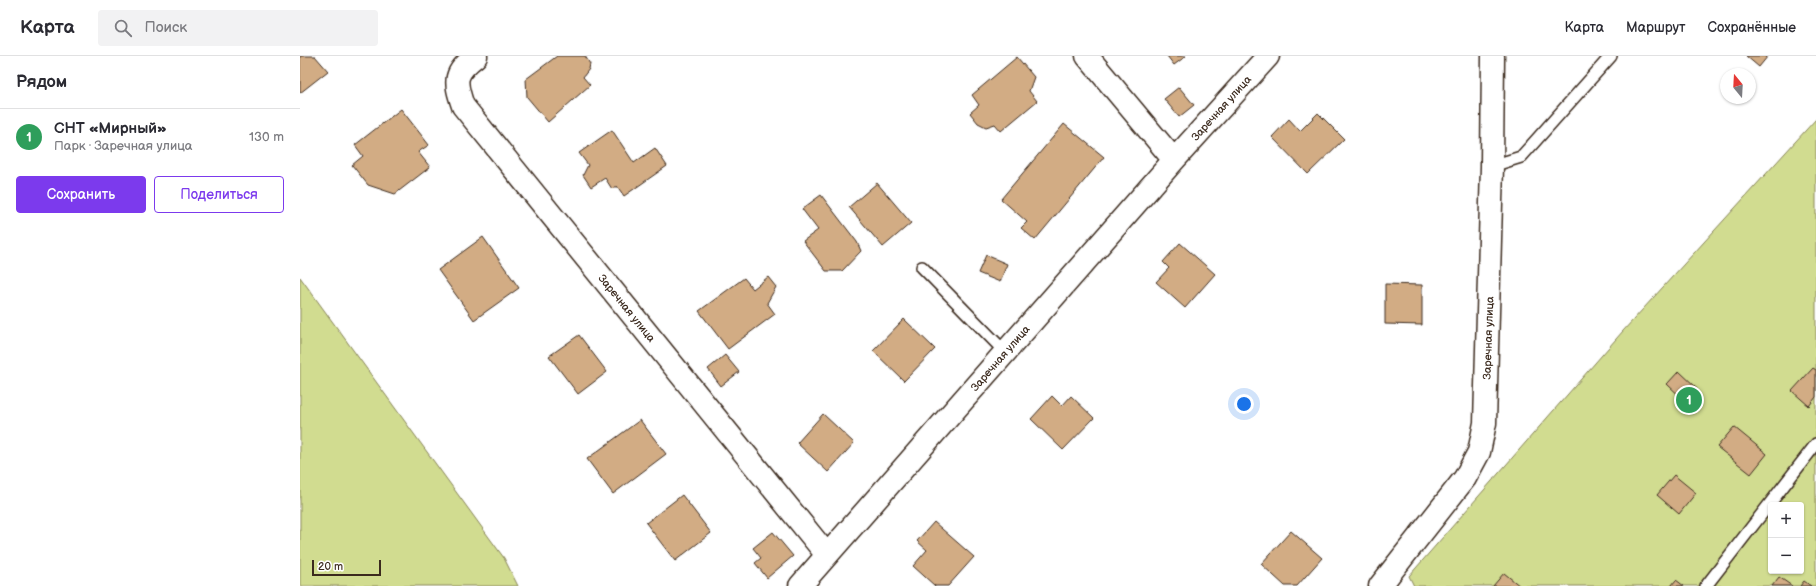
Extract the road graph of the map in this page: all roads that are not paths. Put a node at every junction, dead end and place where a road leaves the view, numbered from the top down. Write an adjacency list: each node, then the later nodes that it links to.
1 (476, 56): 11 (street, Заречная улица)
2 (1087, 56): 6 (street)
3 (1268, 56): 6 (street, Заречная улица)
4 (1493, 56): 7 (street, Заречная улица)
5 (1611, 56): 7 (lane)
6 (1174, 160): 9 (street, Заречная улица)
7 (1492, 166): 12 (street, Заречная улица)
8 (922, 268): 9 (lane)
9 (1005, 352): 11 (street, Заречная улица)
10 (1816, 444): 14 (lane)
11 (827, 556): 13 (street, Заречная улица)
12 (1385, 584)
13 (800, 586)
14 (1706, 586)

